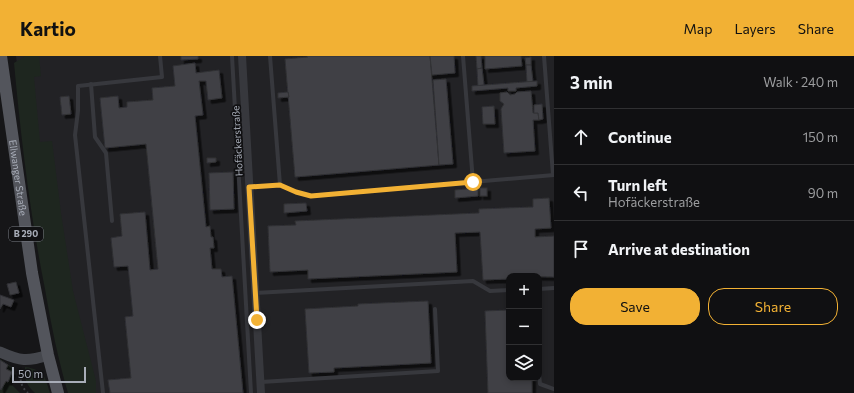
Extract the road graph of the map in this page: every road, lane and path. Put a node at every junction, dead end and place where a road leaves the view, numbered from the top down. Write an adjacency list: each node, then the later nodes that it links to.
1 (1, 56): 20 (main road, Ellwanger Straße / B 290)
2 (160, 56): 8 (lane)
3 (232, 56): 28 (lane)
4 (242, 56): 12 (street, Hofäckerstraße)
5 (270, 56): 11 (lane)
6 (463, 56): 10 (lane)
7 (544, 56): 9 (lane)
8 (91, 84): 13 (lane); 27 (lane)
9 (553, 175): 10 (lane)
10 (473, 182): 11 (lane)
11 (280, 185): 12 (lane)
12 (249, 187): 17 (street, Hofäckerstraße)
13 (112, 220)
14 (554, 288): 15 (lane)
15 (542, 289)
16 (506, 290): 17 (lane)
17 (256, 293): 23 (street, Hofäckerstraße)
18 (435, 309): 23 (lane)
19 (0, 352): 21 (street)
20 (48, 355): 21 (street); 26 (main road, Ellwanger Straße / B 290)
21 (21, 360): 25 (path)
22 (540, 381): 24 (lane)
23 (260, 382): 29 (street, Hofäckerstraße)
24 (554, 388)
25 (28, 393)
26 (58, 393)
27 (103, 393)
28 (251, 393)
29 (261, 393)

